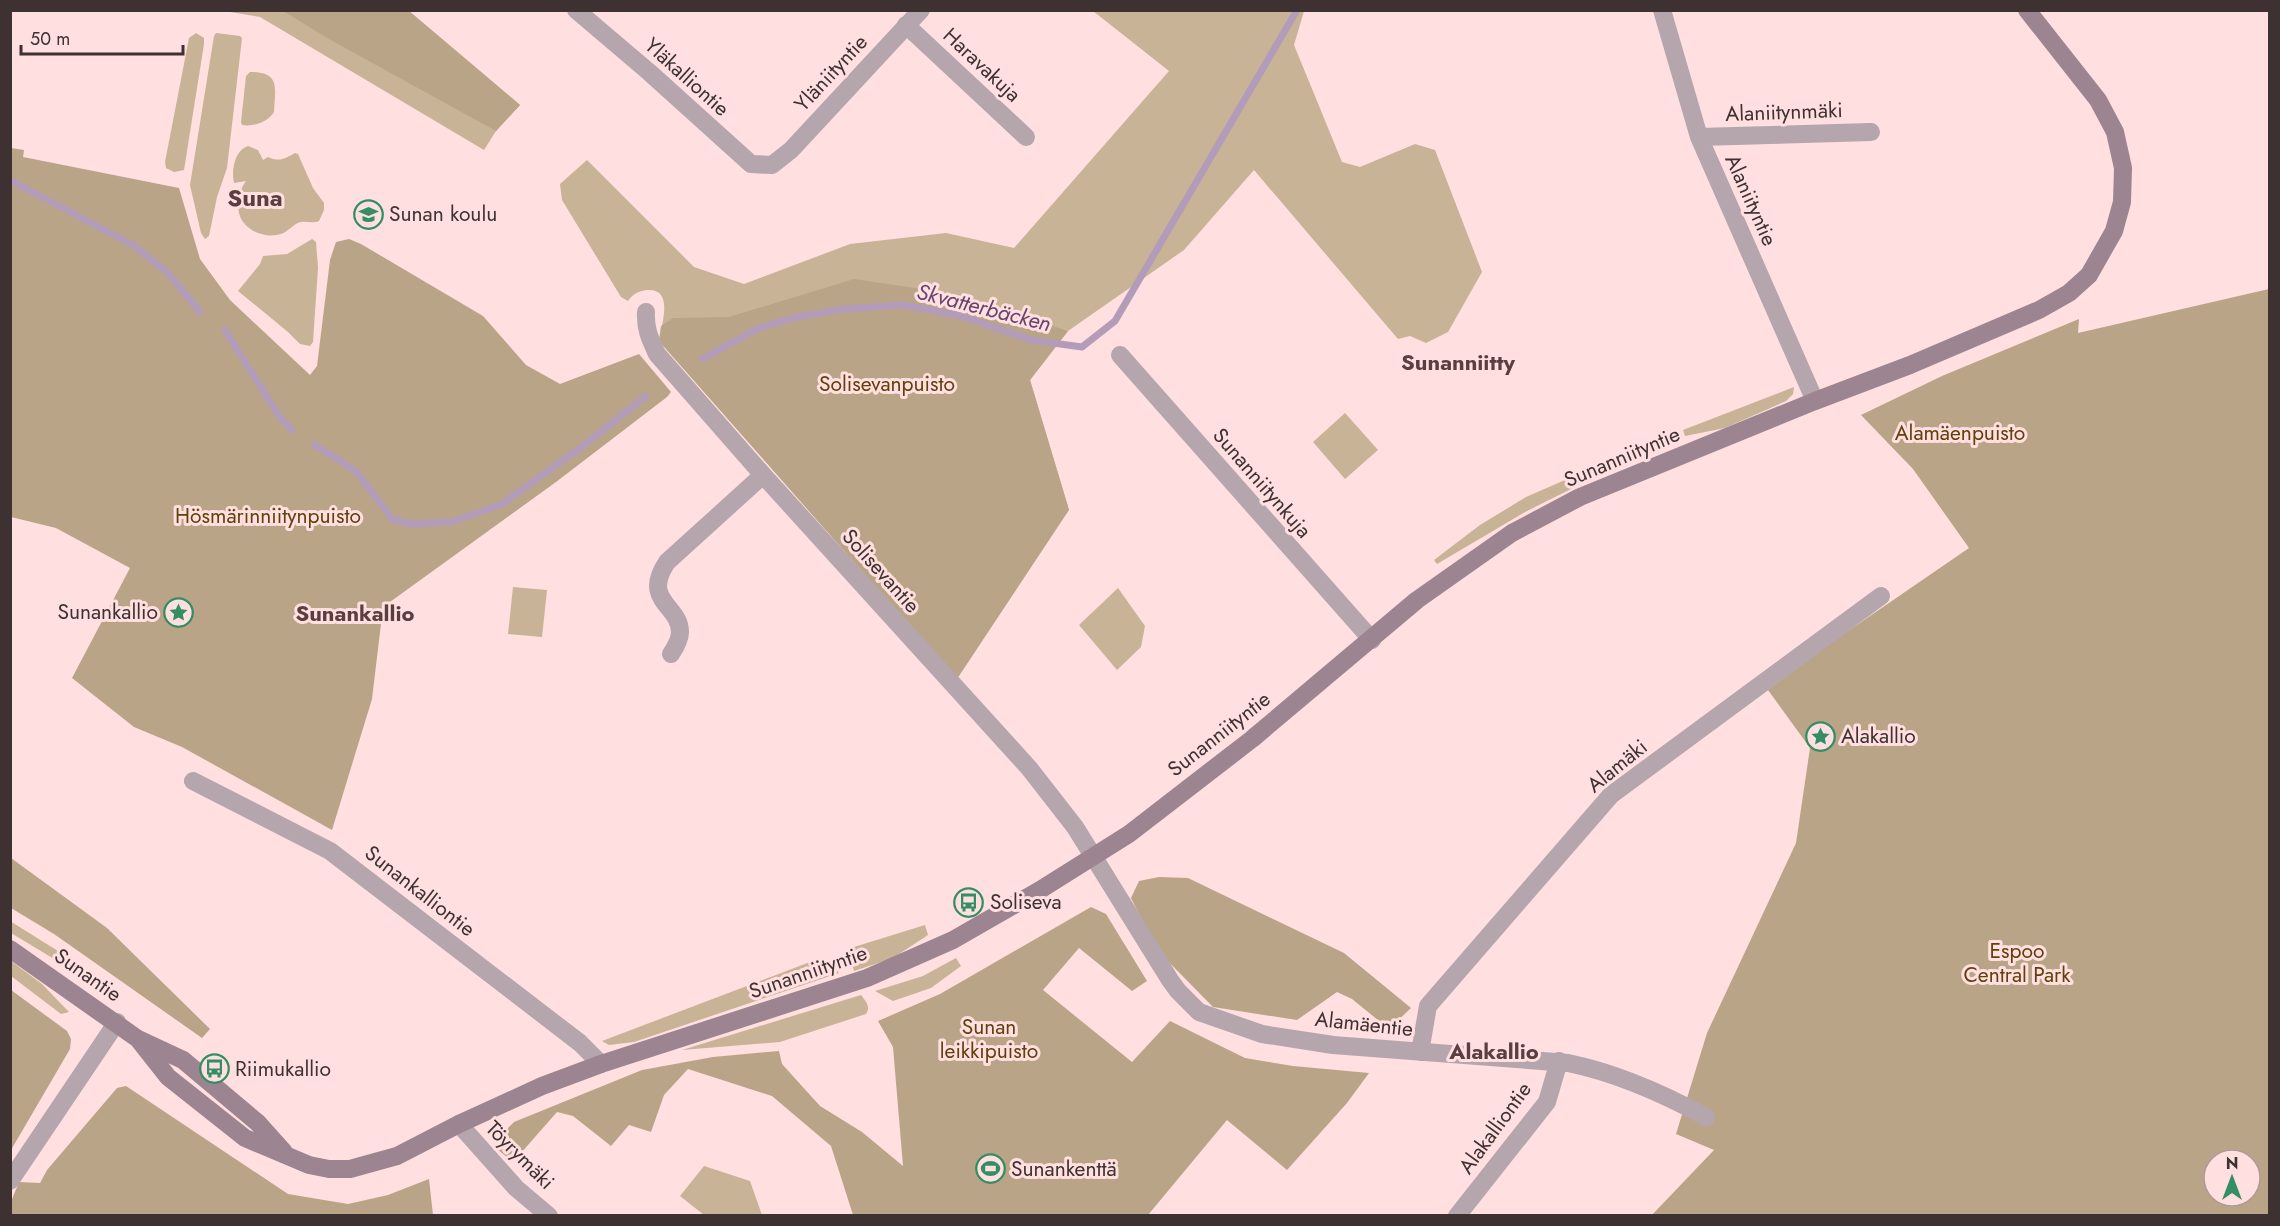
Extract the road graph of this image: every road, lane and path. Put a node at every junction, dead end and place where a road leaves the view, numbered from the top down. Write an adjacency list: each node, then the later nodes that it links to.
1 (576, 10): 9 (street, Yläkalliontie)
2 (921, 10): 5 (street, Yläniityntie)
3 (1662, 10): 8 (street, Alaniityntie)
4 (2027, 10): 12 (street, Sunanniityntie)
5 (906, 25): 7 (street, Haravakuja); 9 (street, Yläniityntie)
6 (1871, 132): 8 (street, Alaniitynmäki)
7 (1026, 137)
8 (1699, 137): 12 (street, Alaniityntie)
9 (772, 165)
10 (646, 312): 13 (street, Solisevantie)
11 (1120, 355): 15 (street, Sunanniitynkuja)
12 (1815, 401): 15 (street, Sunanniityntie)
13 (763, 475): 16 (street); 18 (street, Solisevantie)
14 (1881, 596): 21 (street, Alamäki)
15 (1372, 640): 18 (street, Sunanniityntie)
16 (671, 654)
17 (193, 781): 23 (street, Sunankalliontie)
18 (1095, 857): 21 (street, Alamäentie); 23 (street, Sunanniityntie)
19 (10, 949): 20 (street, Sunantie)
20 (117, 1022): 26 (street, Sunantie); 27 (street)
21 (1420, 1052): 22 (street, Alamäentie)
22 (1559, 1061): 24 (street, Alamäentie); 29 (street, Alakalliontie)
23 (601, 1064): 25 (street, Sunanniityntie)
24 (1706, 1117)
25 (459, 1124): 26 (street, Sunanniityntie); 28 (street, Töyrymäki)
26 (329, 1169)
27 (10, 1180)
28 (549, 1215)
29 (1457, 1215)

